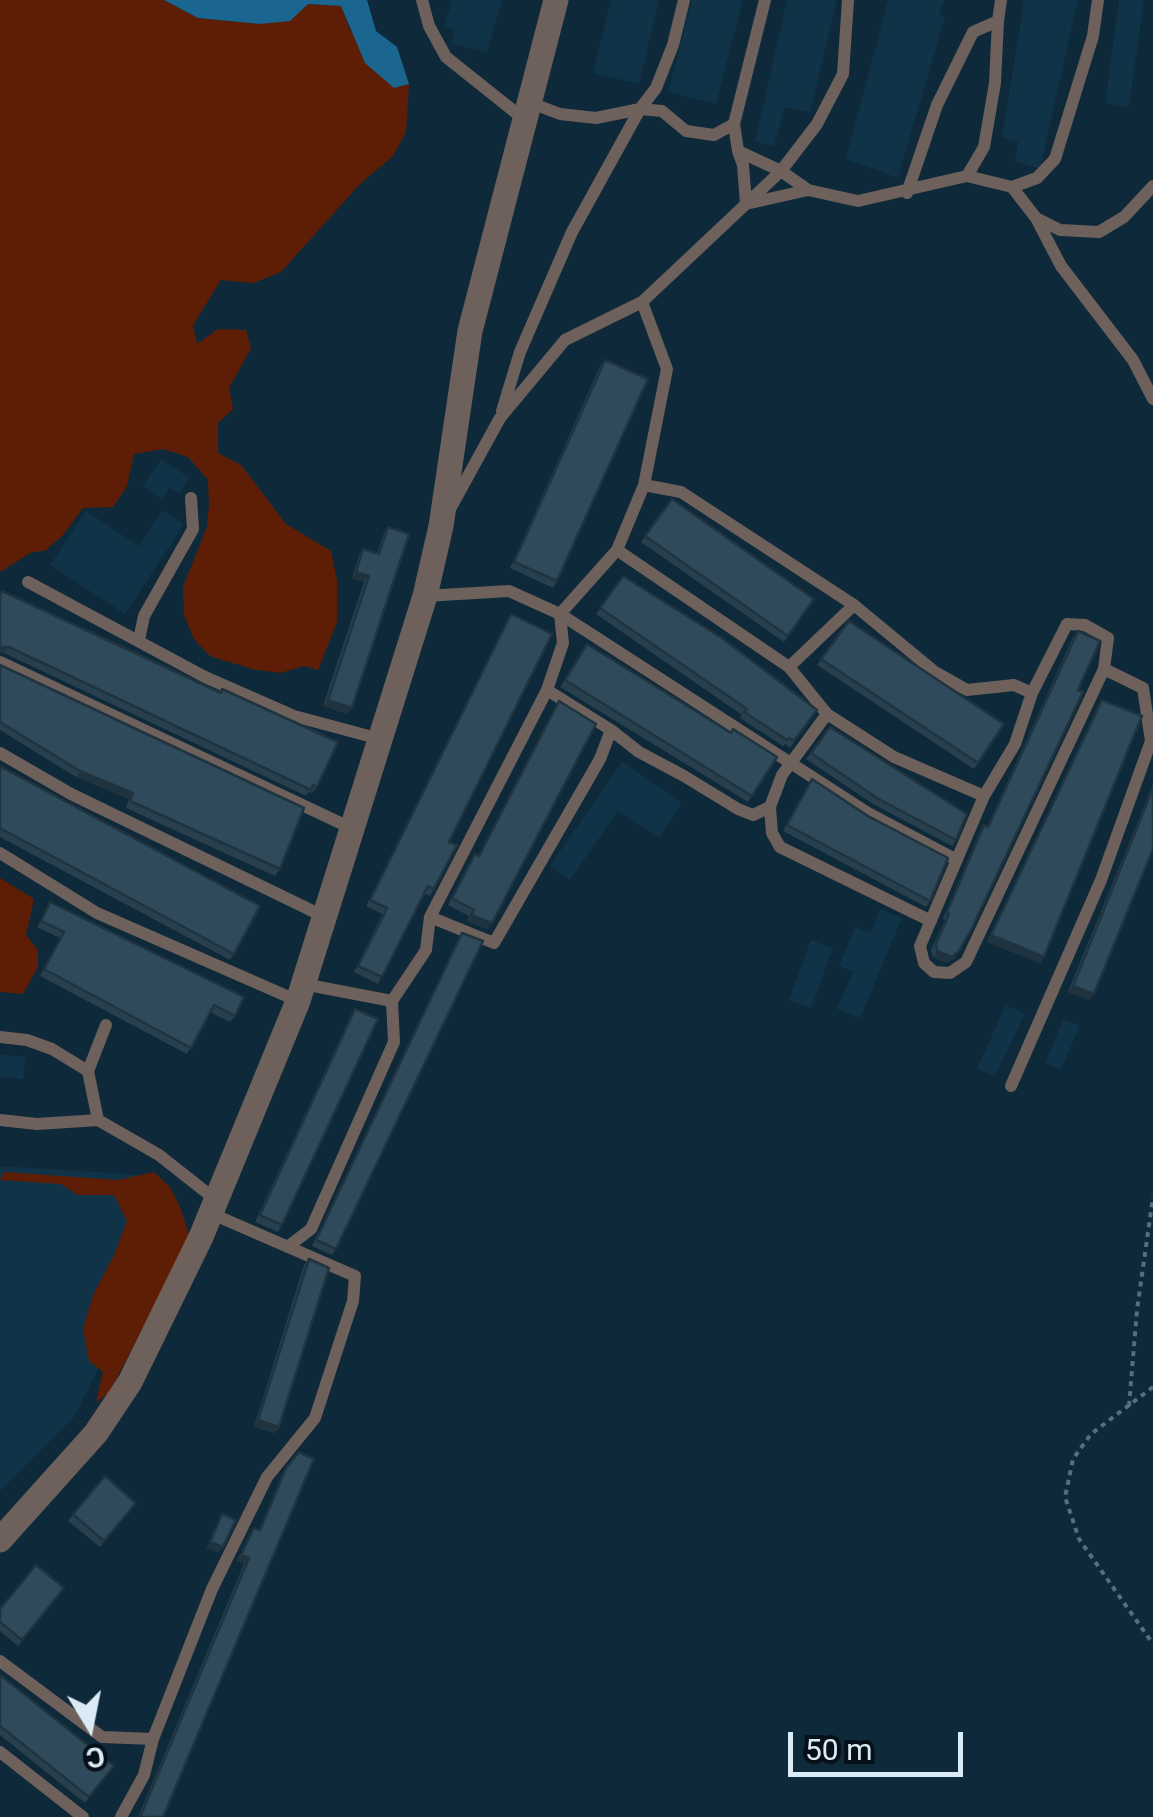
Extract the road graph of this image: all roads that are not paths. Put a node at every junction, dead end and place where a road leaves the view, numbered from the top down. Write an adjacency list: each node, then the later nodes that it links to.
1 (422, 0): 10 (lane)
2 (556, 0): 10 (street)
3 (684, 0): 9 (lane)
4 (765, 0): 11 (lane)
5 (848, 0): 13 (lane)
6 (1001, 0): 8 (lane)
7 (1098, 0): 16 (lane)
8 (998, 21): 14 (lane); 18 (lane)
9 (640, 109): 10 (lane); 11 (lane); 23 (lane)
10 (529, 112): 26 (street)
11 (734, 124): 12 (lane)
12 (738, 152): 13 (lane); 19 (lane)
13 (781, 171): 17 (lane); 19 (lane)
14 (968, 176): 16 (lane); 18 (lane)
15 (1153, 186): 20 (lane)
16 (1012, 187): 20 (lane)
17 (808, 190): 18 (lane); 19 (lane)
18 (906, 192)
19 (746, 204): 21 (lane)
20 (1036, 218): 22 (lane)
21 (642, 302): 23 (lane); 24 (lane)
22 (1153, 399)
23 (500, 418): 26 (lane)
24 (644, 485): 27 (lane); 30 (lane)
25 (191, 498): 32 (lane)
26 (440, 526): 29 (street)
27 (617, 550): 31 (lane); 34 (lane)
28 (28, 582): 32 (lane)
29 (424, 596): 31 (lane); 40 (street)
30 (854, 605): 34 (lane); 37 (lane)
31 (560, 614): 36 (lane); 42 (lane)
32 (139, 640): 40 (lane)
33 (0, 662): 45 (lane)
34 (789, 667): 38 (lane)
35 (1104, 668): 37 (lane); 50 (lane); 56 (lane)
36 (546, 690): 39 (lane); 49 (lane)
37 (1032, 693): 43 (lane)
38 (828, 714): 42 (lane); 43 (lane)
39 (610, 730): 44 (lane); 49 (lane)
40 (380, 739): 45 (street)
41 (0, 753): 48 (lane)
42 (791, 763): 44 (lane); 47 (lane)
43 (984, 796): 47 (lane)
44 (770, 807): 50 (lane)
45 (352, 829): 48 (street)
46 (0, 853): 51 (lane)
47 (957, 860): 50 (lane)
48 (325, 917): 51 (street)
49 (430, 917): 52 (lane)
50 (931, 921)
51 (300, 992): 52 (lane); 59 (street)
52 (392, 1001): 60 (lane)
53 (106, 1025): 55 (lane)
54 (0, 1038): 55 (lane)
55 (88, 1071): 58 (lane)
56 (1010, 1086)
57 (0, 1120): 58 (lane)
58 (98, 1120): 59 (lane)
59 (213, 1206): 60 (lane); 61 (street)
60 (290, 1246): 63 (lane)
61 (0, 1540)
62 (0, 1661): 63 (lane)
63 (153, 1739): 66 (lane)
64 (0, 1752): 65 (lane)
65 (82, 1817)
66 (122, 1817)

